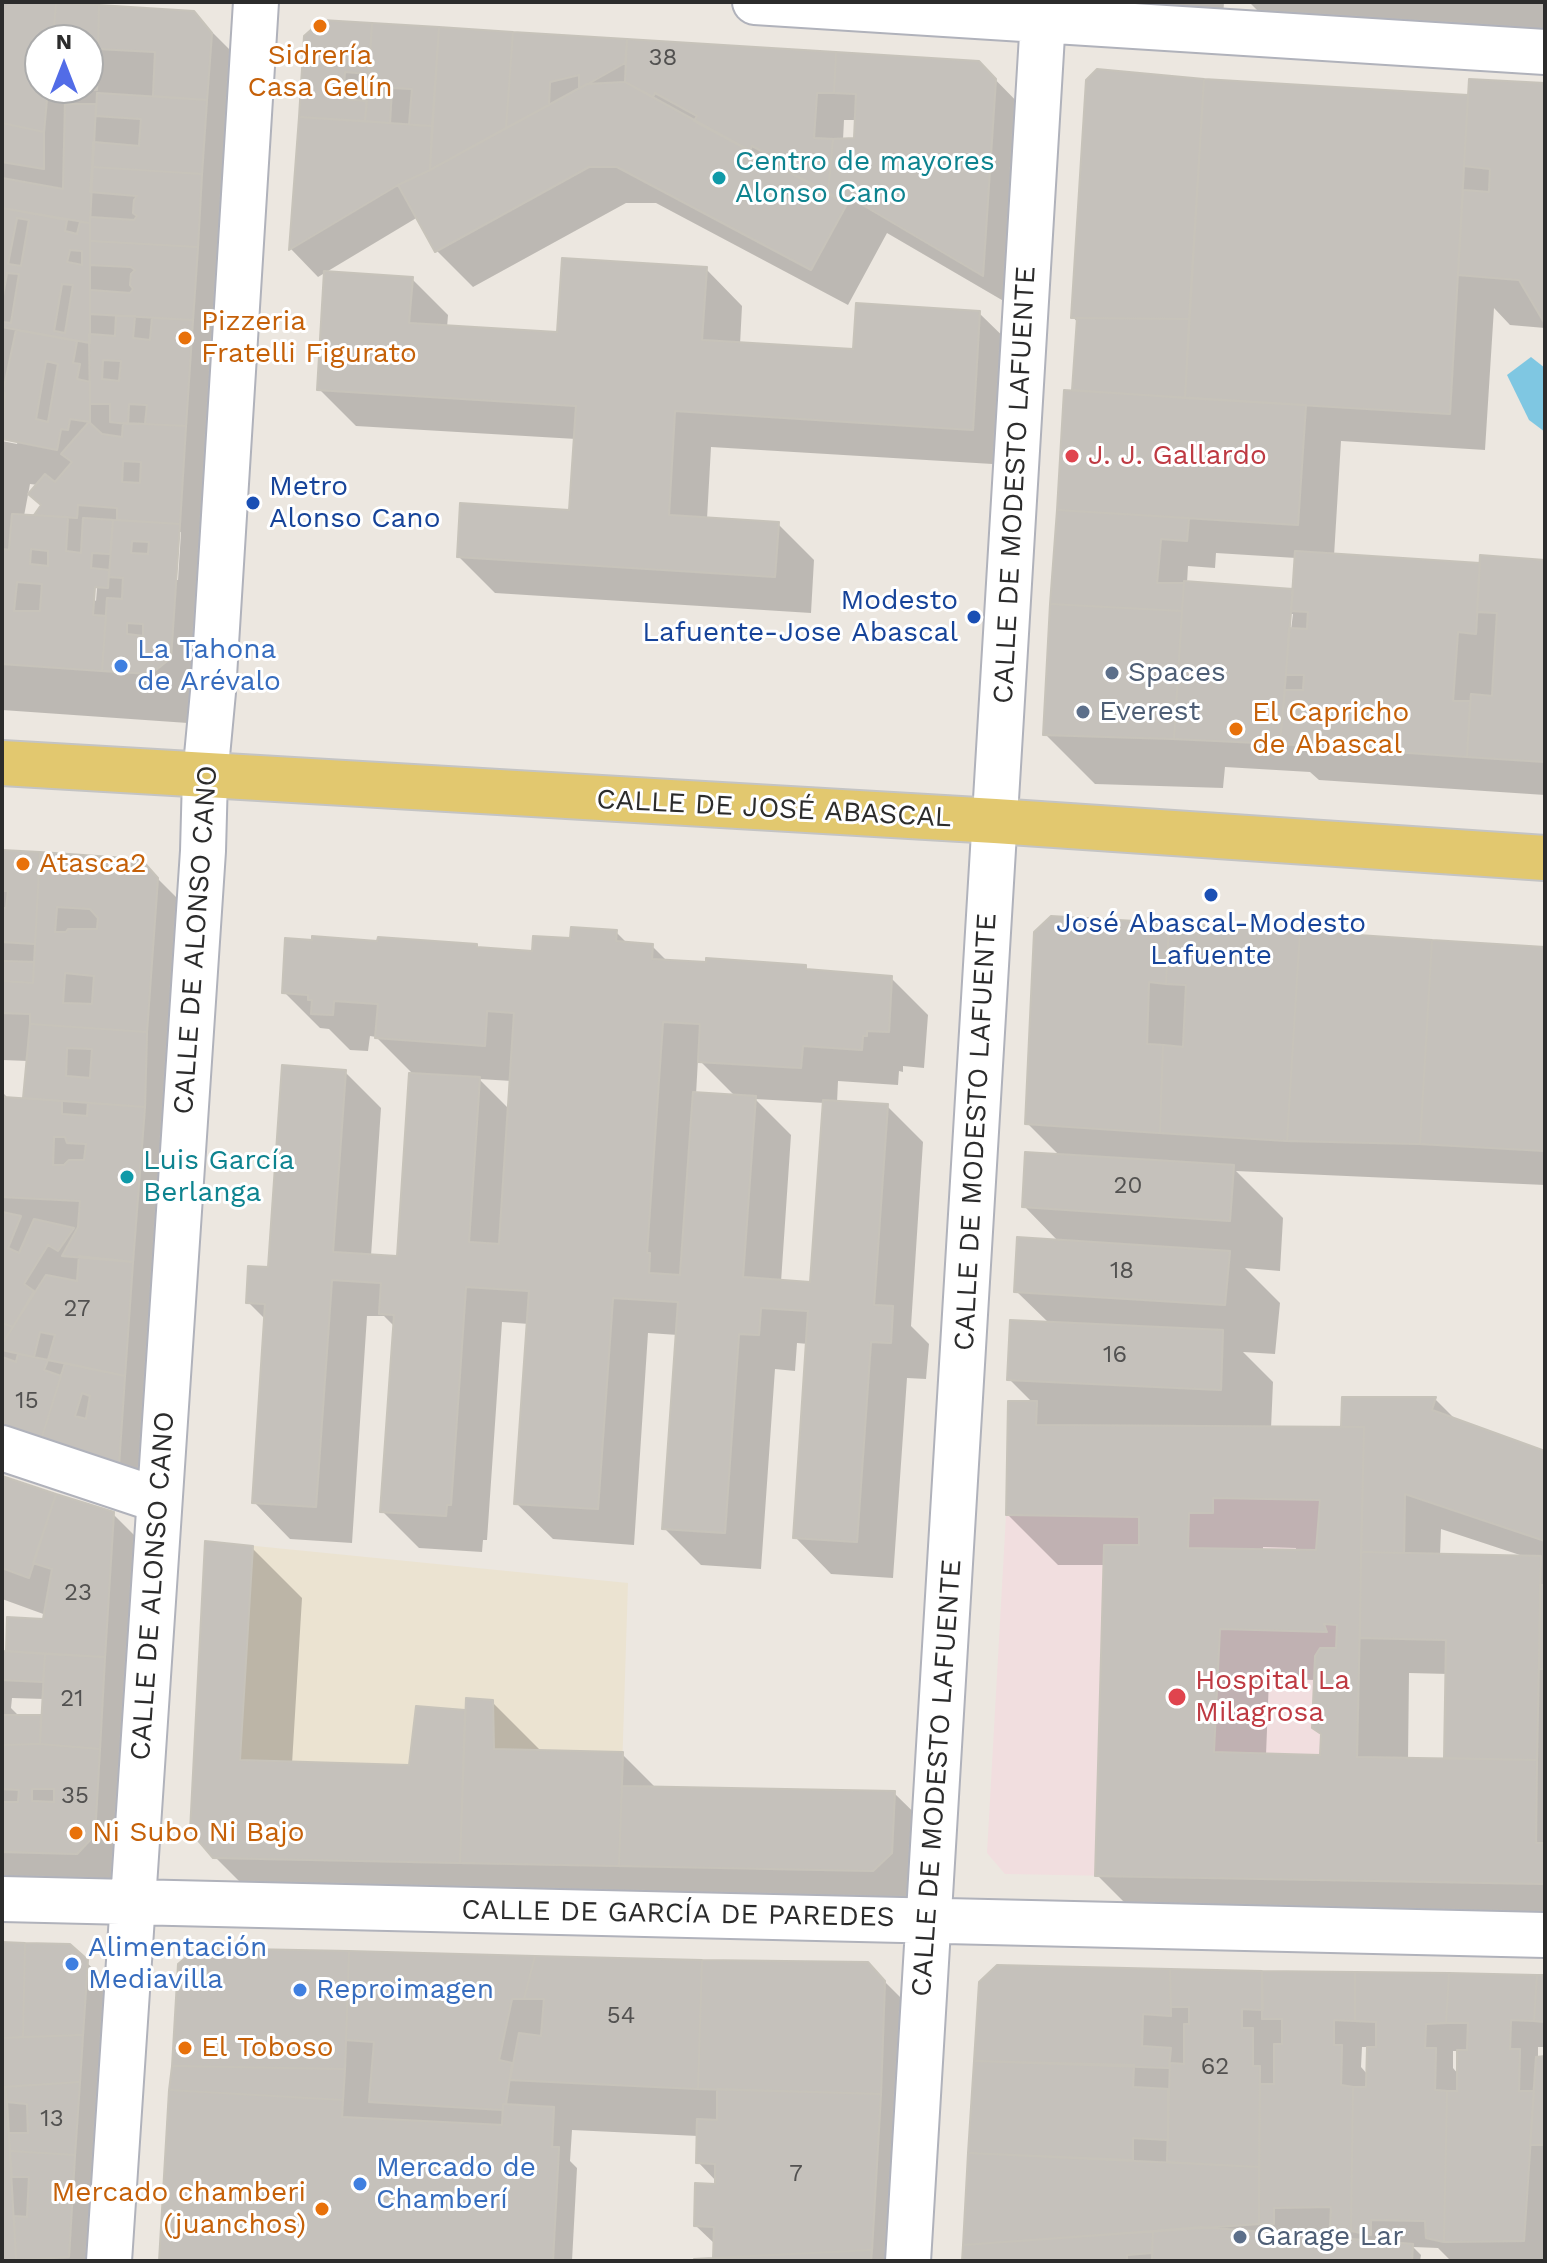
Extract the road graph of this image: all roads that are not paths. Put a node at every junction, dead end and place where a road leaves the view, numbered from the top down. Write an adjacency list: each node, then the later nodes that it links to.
1 (256, 2): 6 (street, CALLE DE ALONSO CANO)
2 (755, 2): 3 (street)
3 (1044, 11): 4 (street); 7 (street, CALLE DE MODESTO LAFUENTE)
4 (1545, 52)
5 (2, 763): 6 (main road, CALLE DE JOSÉ ABASCAL)
6 (205, 777): 7 (main road, CALLE DE JOSÉ ABASCAL); 10 (street, CALLE DE ALONSO CANO)
7 (995, 821): 8 (main road, CALLE DE JOSÉ ABASCAL); 13 (street, CALLE DE MODESTO LAFUENTE)
8 (1545, 858)
9 (2, 1448): 10 (street)
10 (158, 1500): 12 (street, CALLE DE ALONSO CANO)
11 (2, 1899): 12 (street, CALLE DE GARCÍA DE PAREDES)
12 (132, 1902): 13 (street, CALLE DE GARCÍA DE PAREDES); 15 (street, CALLE DE ALONSO CANO)
13 (929, 1920): 14 (street, CALLE DE GARCÍA DE PAREDES); 16 (street, CALLE DE MODESTO LAFUENTE)
14 (1545, 1935)
15 (109, 2261)
16 (908, 2261)

